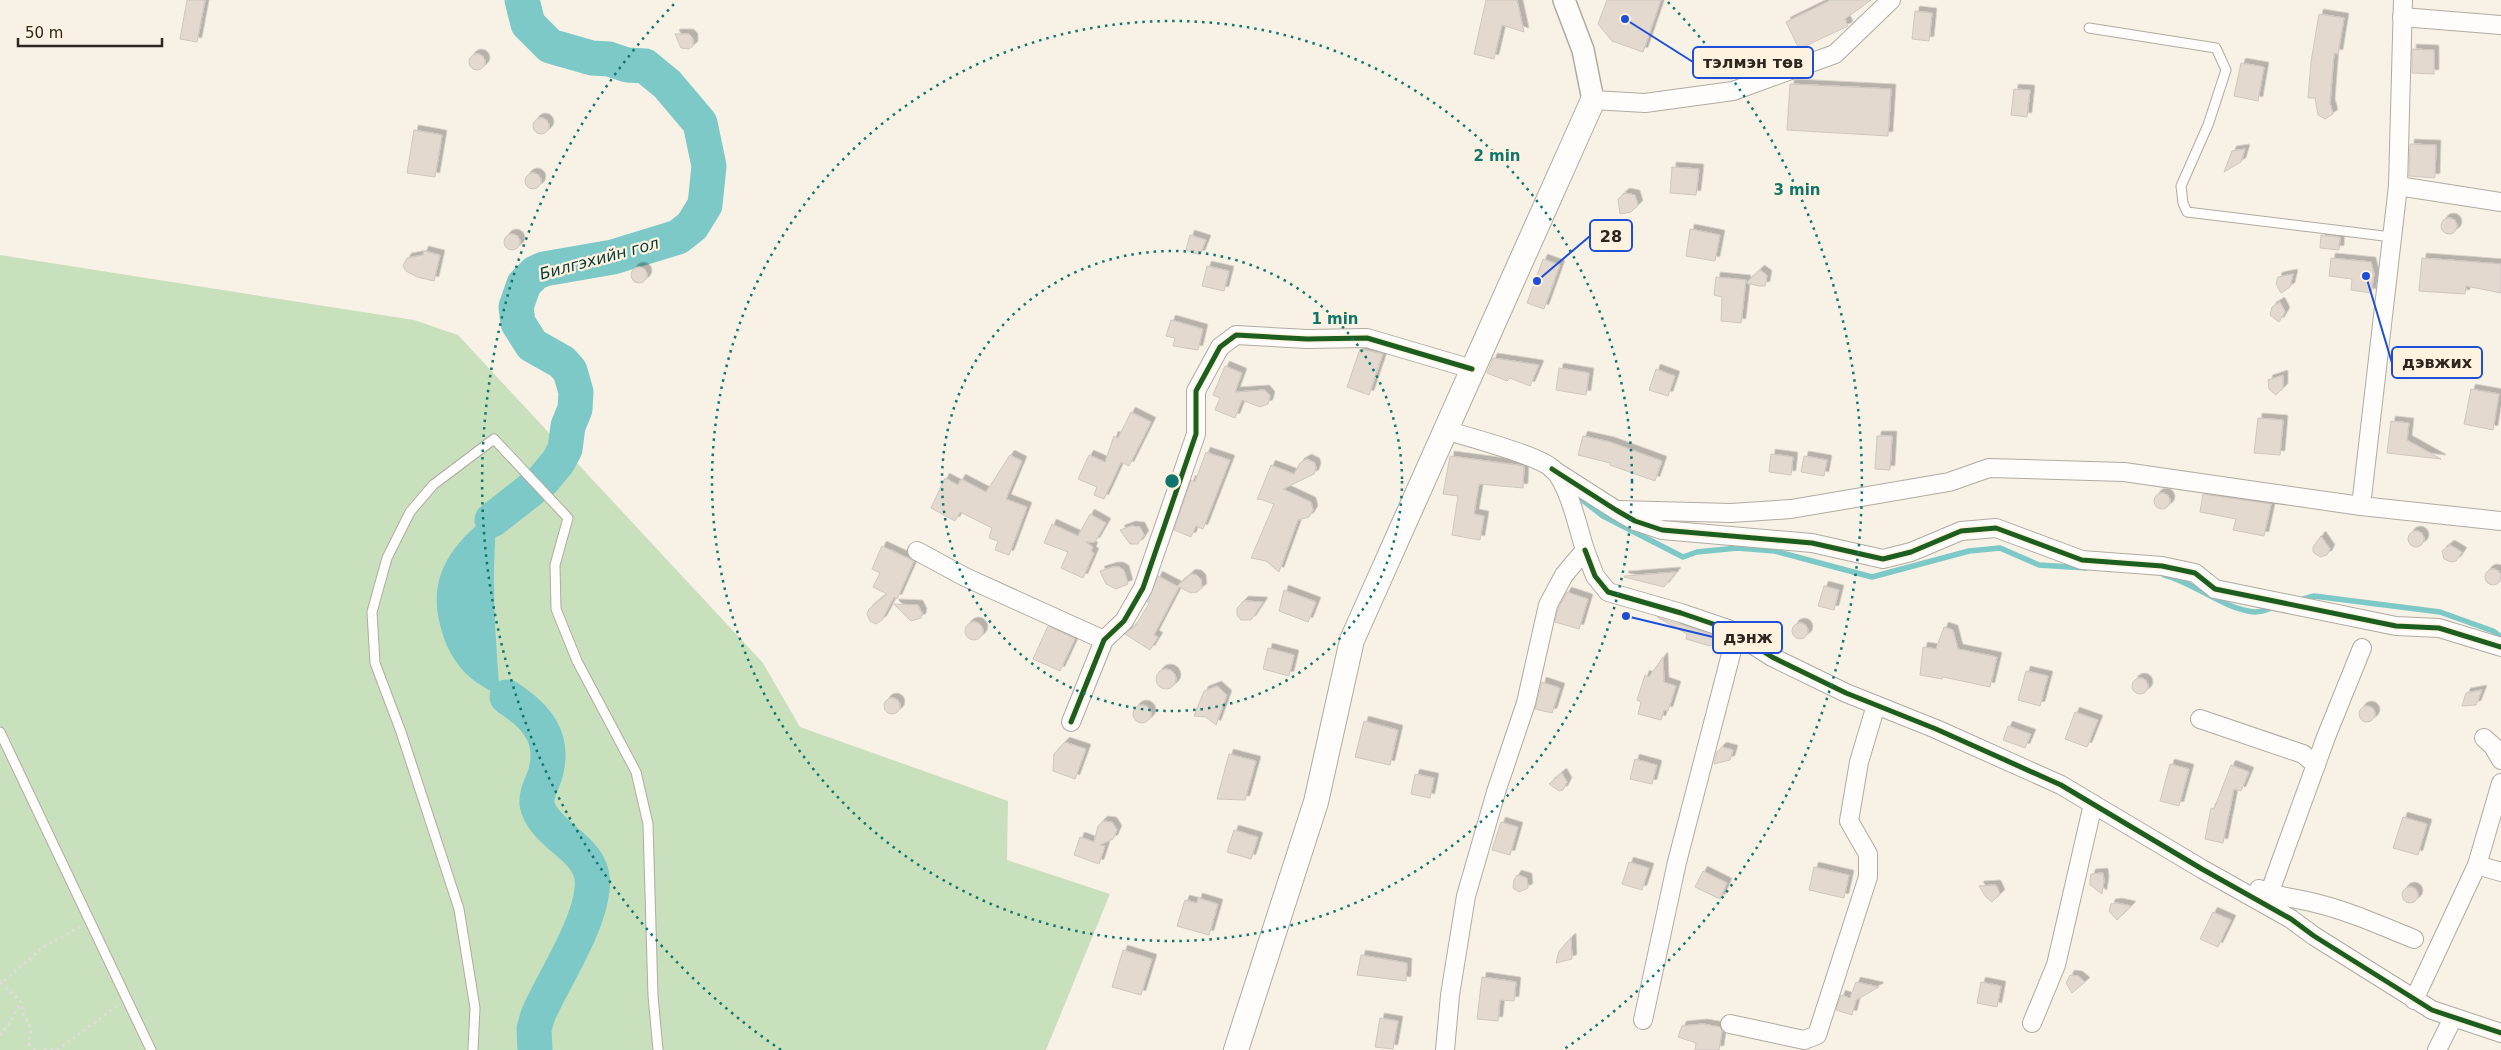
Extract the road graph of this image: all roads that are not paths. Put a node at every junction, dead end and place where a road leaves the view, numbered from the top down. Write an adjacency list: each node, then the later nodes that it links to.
1 (1891, 0): 6 (street)
2 (1569, 2): 6 (street)
3 (2402, 9): 4 (street); 7 (street)
4 (2501, 25)
5 (2089, 28): 9 (lane)
6 (1593, 100): 10 (main road)
7 (2398, 186): 8 (street); 9 (street)
8 (2501, 202)
9 (2392, 238): 13 (street)
10 (1472, 369): 11 (main road); 19 (street)
11 (1445, 430): 12 (street); 45 (main road)
12 (1552, 469): 14 (street); 16 (street)
13 (2361, 506): 14 (street); 15 (street)
14 (1616, 510): 20 (street)
15 (2501, 521)
16 (1585, 550): 18 (street); 46 (street)
17 (917, 551): 19 (street)
18 (1728, 629): 22 (street); 38 (street)
19 (1104, 640): 24 (street)
20 (2501, 647)
21 (2362, 648): 28 (street)
22 (1876, 705): 30 (street); 39 (street)
23 (2200, 719): 28 (street)
24 (1071, 722)
25 (0, 732): 42 (lane)
26 (2484, 738): 27 (street)
27 (2501, 760)
28 (2316, 765): 34 (street)
29 (2501, 783): 31 (street)
30 (2093, 804): 32 (street); 40 (street)
31 (2477, 866): 33 (street); 36 (street)
32 (2202, 870): 34 (street); 36 (street)
33 (2501, 872)
34 (2269, 894): 35 (street)
35 (2414, 938)
36 (2414, 1000): 37 (street)
37 (2453, 1018): 41 (street); 47 (street)
38 (1644, 1020)
39 (1730, 1024)
40 (2032, 1024)
41 (2501, 1033)
42 (152, 1050)
43 (473, 1050): 44 (lane)
44 (658, 1050)
45 (1236, 1050)
46 (1445, 1050)
47 (2437, 1050)

